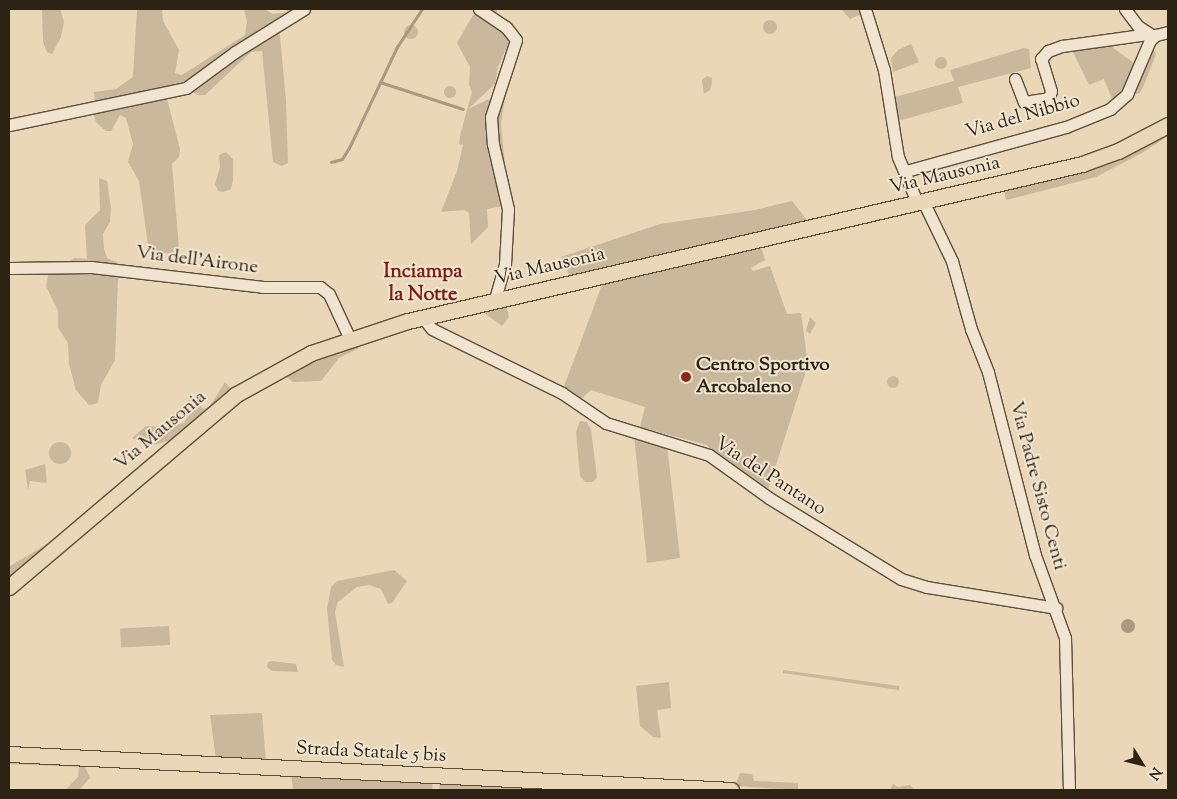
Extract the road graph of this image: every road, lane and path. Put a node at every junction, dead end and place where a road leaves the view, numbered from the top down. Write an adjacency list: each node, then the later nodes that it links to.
1 (304, 9): 9 (street)
2 (479, 9): 13 (street)
3 (865, 9): 10 (street, Via Padre Sisto Centi)
4 (1124, 9): 6 (street)
5 (1168, 32): 6 (street)
6 (1152, 35): 7 (street); 10 (street, Via del Nibbio)
7 (1015, 79)
8 (1168, 124): 11 (main road, Via Mausonia)
9 (9, 125)
10 (906, 171): 11 (street, Via Padre Sisto Centi)
11 (920, 202): 13 (main road, Via Mausonia); 17 (street, Via Padre Sisto Centi)
12 (9, 268): 15 (street, Via dell'Airone)
13 (495, 300): 14 (main road, Via Mausonia)
14 (423, 318): 15 (main road, Via Mausonia); 17 (street, Via del Pantano)
15 (350, 339): 16 (main road, Via Mausonia)
16 (9, 587)
17 (1056, 608): 20 (street, Via Padre Sisto Centi)
18 (9, 754): 19 (main road, Strada Statale 5 bis)
19 (732, 790)
20 (1069, 790)

